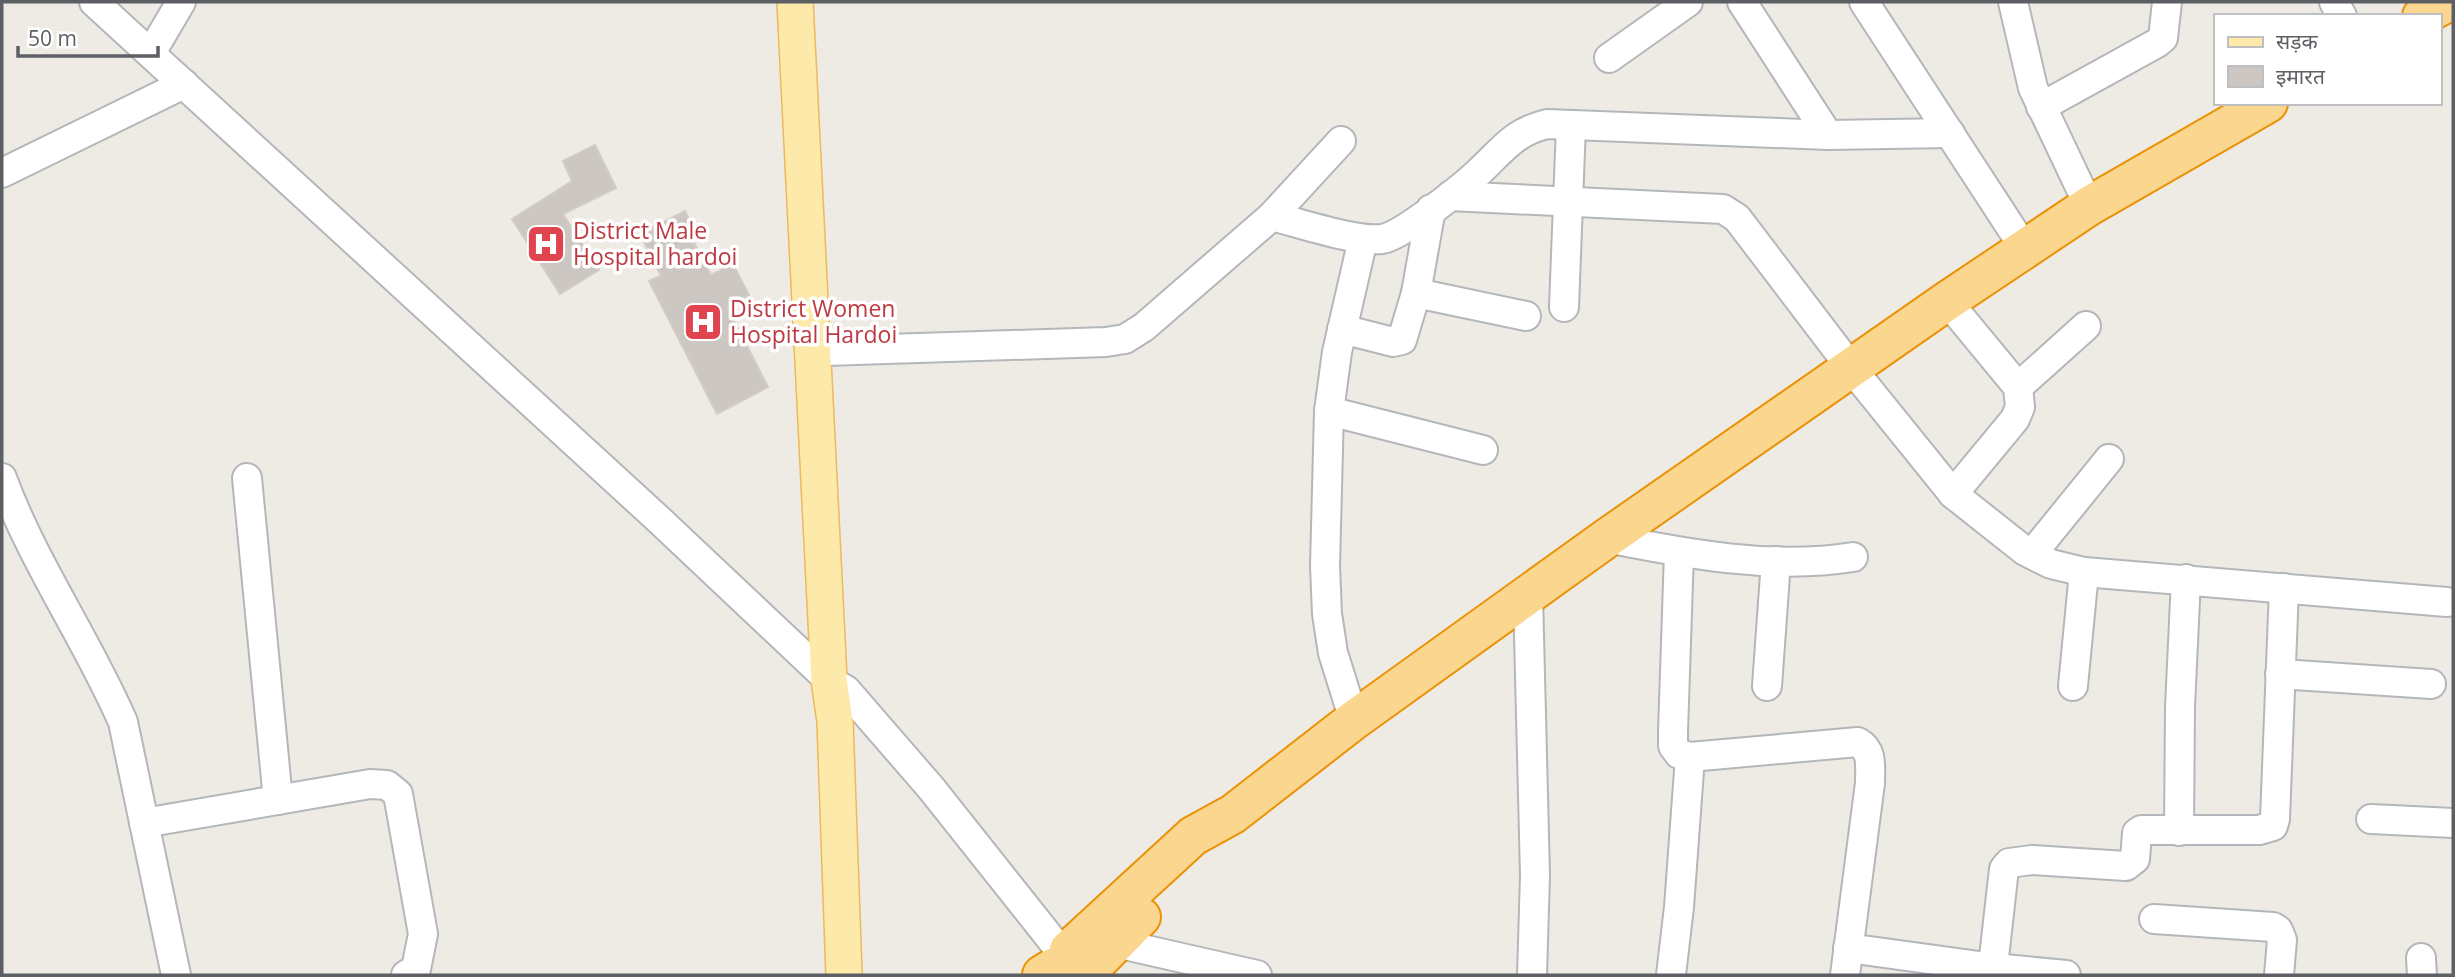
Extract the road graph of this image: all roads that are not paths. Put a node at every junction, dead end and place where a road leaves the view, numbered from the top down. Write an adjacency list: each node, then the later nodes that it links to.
1 (93, 2): 12 (street)
2 (181, 2): 12 (street)
3 (795, 2): 57 (main road)
4 (811, 2): 34 (main road)
5 (1688, 2): 13 (street)
6 (1742, 2): 19 (street)
7 (1864, 2): 18 (street)
8 (2013, 2): 16 (street)
9 (2167, 2): 16 (street)
10 (2448, 2): 11 (highway)
11 (2427, 14)
12 (151, 53): 14 (street)
13 (1609, 58)
14 (184, 84): 21 (street); 57 (street)
15 (2265, 105): 24 (highway)
16 (2041, 107): 24 (street)
17 (1571, 125): 19 (street); 22 (street); 23 (street)
18 (1950, 132): 19 (street); 27 (street)
19 (1828, 135)
20 (1341, 141): 25 (street)
21 (2, 173)
22 (1441, 202): 23 (street); 26 (street); 28 (street)
23 (1569, 202): 30 (street); 35 (street)
24 (2089, 206): 27 (highway)
25 (1272, 216): 26 (street); 34 (street)
26 (1363, 239): 33 (street)
27 (2025, 249): 29 (highway)
28 (1416, 293): 31 (street); 33 (street)
29 (1947, 301): 35 (highway); 36 (street)
30 (1564, 307)
31 (1527, 316)
32 (2086, 326): 36 (street)
33 (1342, 329): 37 (street)
34 (826, 351): 57 (main road)
35 (1852, 369): 42 (street); 43 (highway)
36 (2018, 387): 42 (street)
37 (1329, 411): 38 (street); 58 (street)
38 (1483, 450)
39 (2109, 459): 45 (street)
40 (2, 478): 63 (street)
41 (247, 478): 60 (street)
42 (1953, 494): 45 (street)
43 (1607, 538): 44 (street); 51 (highway)
44 (1679, 552): 47 (street); 59 (street)
45 (2032, 554): 48 (street)
46 (1853, 557): 47 (street)
47 (1776, 561): 56 (street)
48 (2084, 572): 49 (street); 55 (street)
49 (2186, 579): 50 (street); 65 (street)
50 (2284, 588): 52 (street); 53 (street)
51 (1528, 594): 58 (highway); 75 (street)
52 (2447, 602)
53 (2280, 674): 54 (street); 65 (street)
54 (2431, 684)
55 (2073, 685)
56 (1767, 686)
57 (836, 697): 69 (street); 73 (main road)
58 (1354, 720): 61 (highway)
59 (1690, 757): 68 (street); 76 (street)
60 (278, 800): 63 (street); 71 (street)
61 (1233, 814): 67 (highway); 69 (highway)
62 (2371, 819): 64 (street)
63 (144, 822): 72 (street)
64 (2453, 823)
65 (2179, 831): 70 (street)
66 (2154, 919): 78 (street)
67 (1116, 943): 69 (highway); 74 (street)
68 (1847, 962): 70 (street)
69 (1066, 966)
70 (1993, 972): 77 (street)
71 (415, 973)
72 (176, 975)
73 (844, 975)
74 (1257, 975)
75 (1532, 975)
76 (1671, 975)
77 (2066, 975)
78 (2280, 975)

